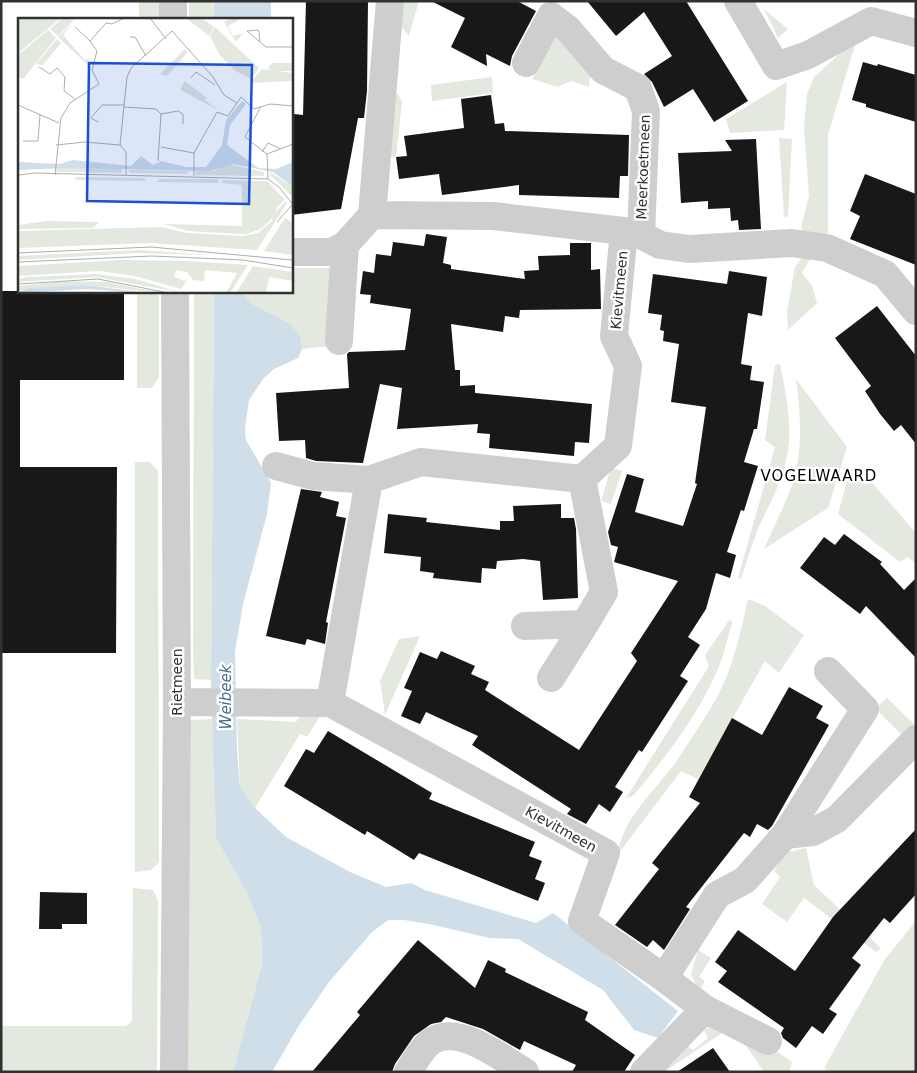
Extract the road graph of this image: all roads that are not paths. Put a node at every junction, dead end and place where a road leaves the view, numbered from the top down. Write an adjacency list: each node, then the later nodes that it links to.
1 (173, 1): 4 (street)
2 (390, 1): 7 (street)
3 (738, 1): 5 (street)
4 (173, 18)
5 (916, 33)
6 (526, 63): 8 (street, Meerkoetmeen)
7 (372, 215): 8 (street, Meerkoetmeen); 9 (street)
8 (632, 233): 12 (street, Meerkoetmeen); 16 (street, Kievitmeen)
9 (345, 245): 10 (street); 13 (street)
10 (292, 252)
11 (175, 292): 21 (street, Rietmeen)
12 (916, 311)
13 (339, 341)
14 (276, 466): 15 (street)
15 (369, 480): 16 (street); 22 (street)
16 (582, 480): 17 (street)
17 (584, 624): 18 (street); 20 (street)
18 (525, 626)
19 (828, 671): 24 (street)
20 (552, 678)
21 (190, 702): 22 (street, Kievitmeen); 28 (street, Rietmeen)
22 (330, 703): 25 (street, Kievitmeen)
23 (916, 739): 24 (street)
24 (785, 834): 25 (street)
25 (664, 978): 26 (street)
26 (705, 1009): 27 (street); 31 (street)
27 (768, 1041)
28 (174, 1072)
29 (408, 1072): 30 (street)
30 (525, 1072)
31 (644, 1072)

